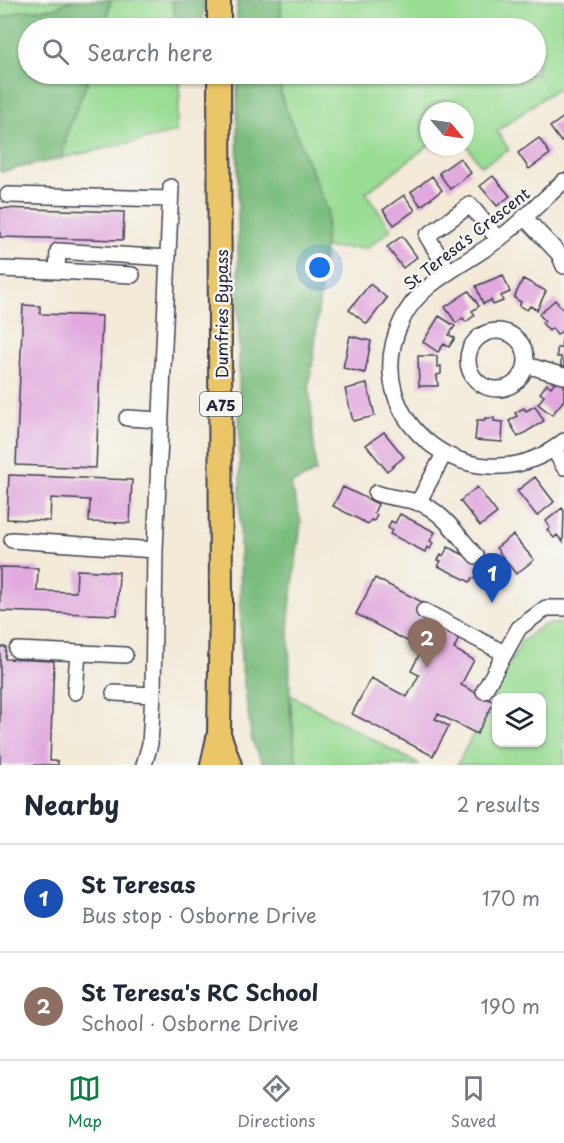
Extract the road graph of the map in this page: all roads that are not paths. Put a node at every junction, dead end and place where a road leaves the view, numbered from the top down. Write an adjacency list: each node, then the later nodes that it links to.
1 (219, 0): 2 (highway)
2 (219, 18)
3 (219, 84): 36 (highway, Dumfries Bypass / A75)
4 (564, 181): 6 (street, St Teresa's Crescent)
5 (8, 195): 8 (street)
6 (524, 217): 7 (street, St Teresa's Crescent); 9 (street)
7 (498, 239): 12 (street, St Teresa's Crescent); 12 (street)
8 (168, 258): 11 (street); 17 (street)
9 (564, 266)
10 (0, 269): 11 (street)
11 (57, 271): 13 (street)
12 (449, 272): 19 (street, St Teresa's Crescent)
13 (132, 276)
14 (526, 365): 15 (street)
15 (564, 376)
16 (127, 418): 17 (street)
17 (160, 420): 24 (street)
18 (559, 445): 19 (street, St Teresa's Crescent); 20 (street, St Teresa's Crescent)
19 (444, 454): 22 (street)
20 (564, 467)
21 (376, 493): 22 (street)
22 (418, 503): 25 (street)
23 (12, 540): 24 (street)
24 (155, 550): 35 (street)
25 (476, 556)
26 (564, 608): 30 (street)
27 (424, 611): 30 (street)
28 (17, 650): 29 (street)
29 (78, 653): 31 (street); 33 (street)
30 (504, 653): 32 (street)
31 (125, 655)
32 (484, 690)
33 (75, 692)
34 (114, 693): 35 (street)
35 (153, 694): 37 (street)
36 (219, 734): 38 (highway, Dumfries Bypass / A75); 39 (highway, Dumfries Bypass / A75)
37 (144, 765)
38 (212, 765)
39 (230, 765)

